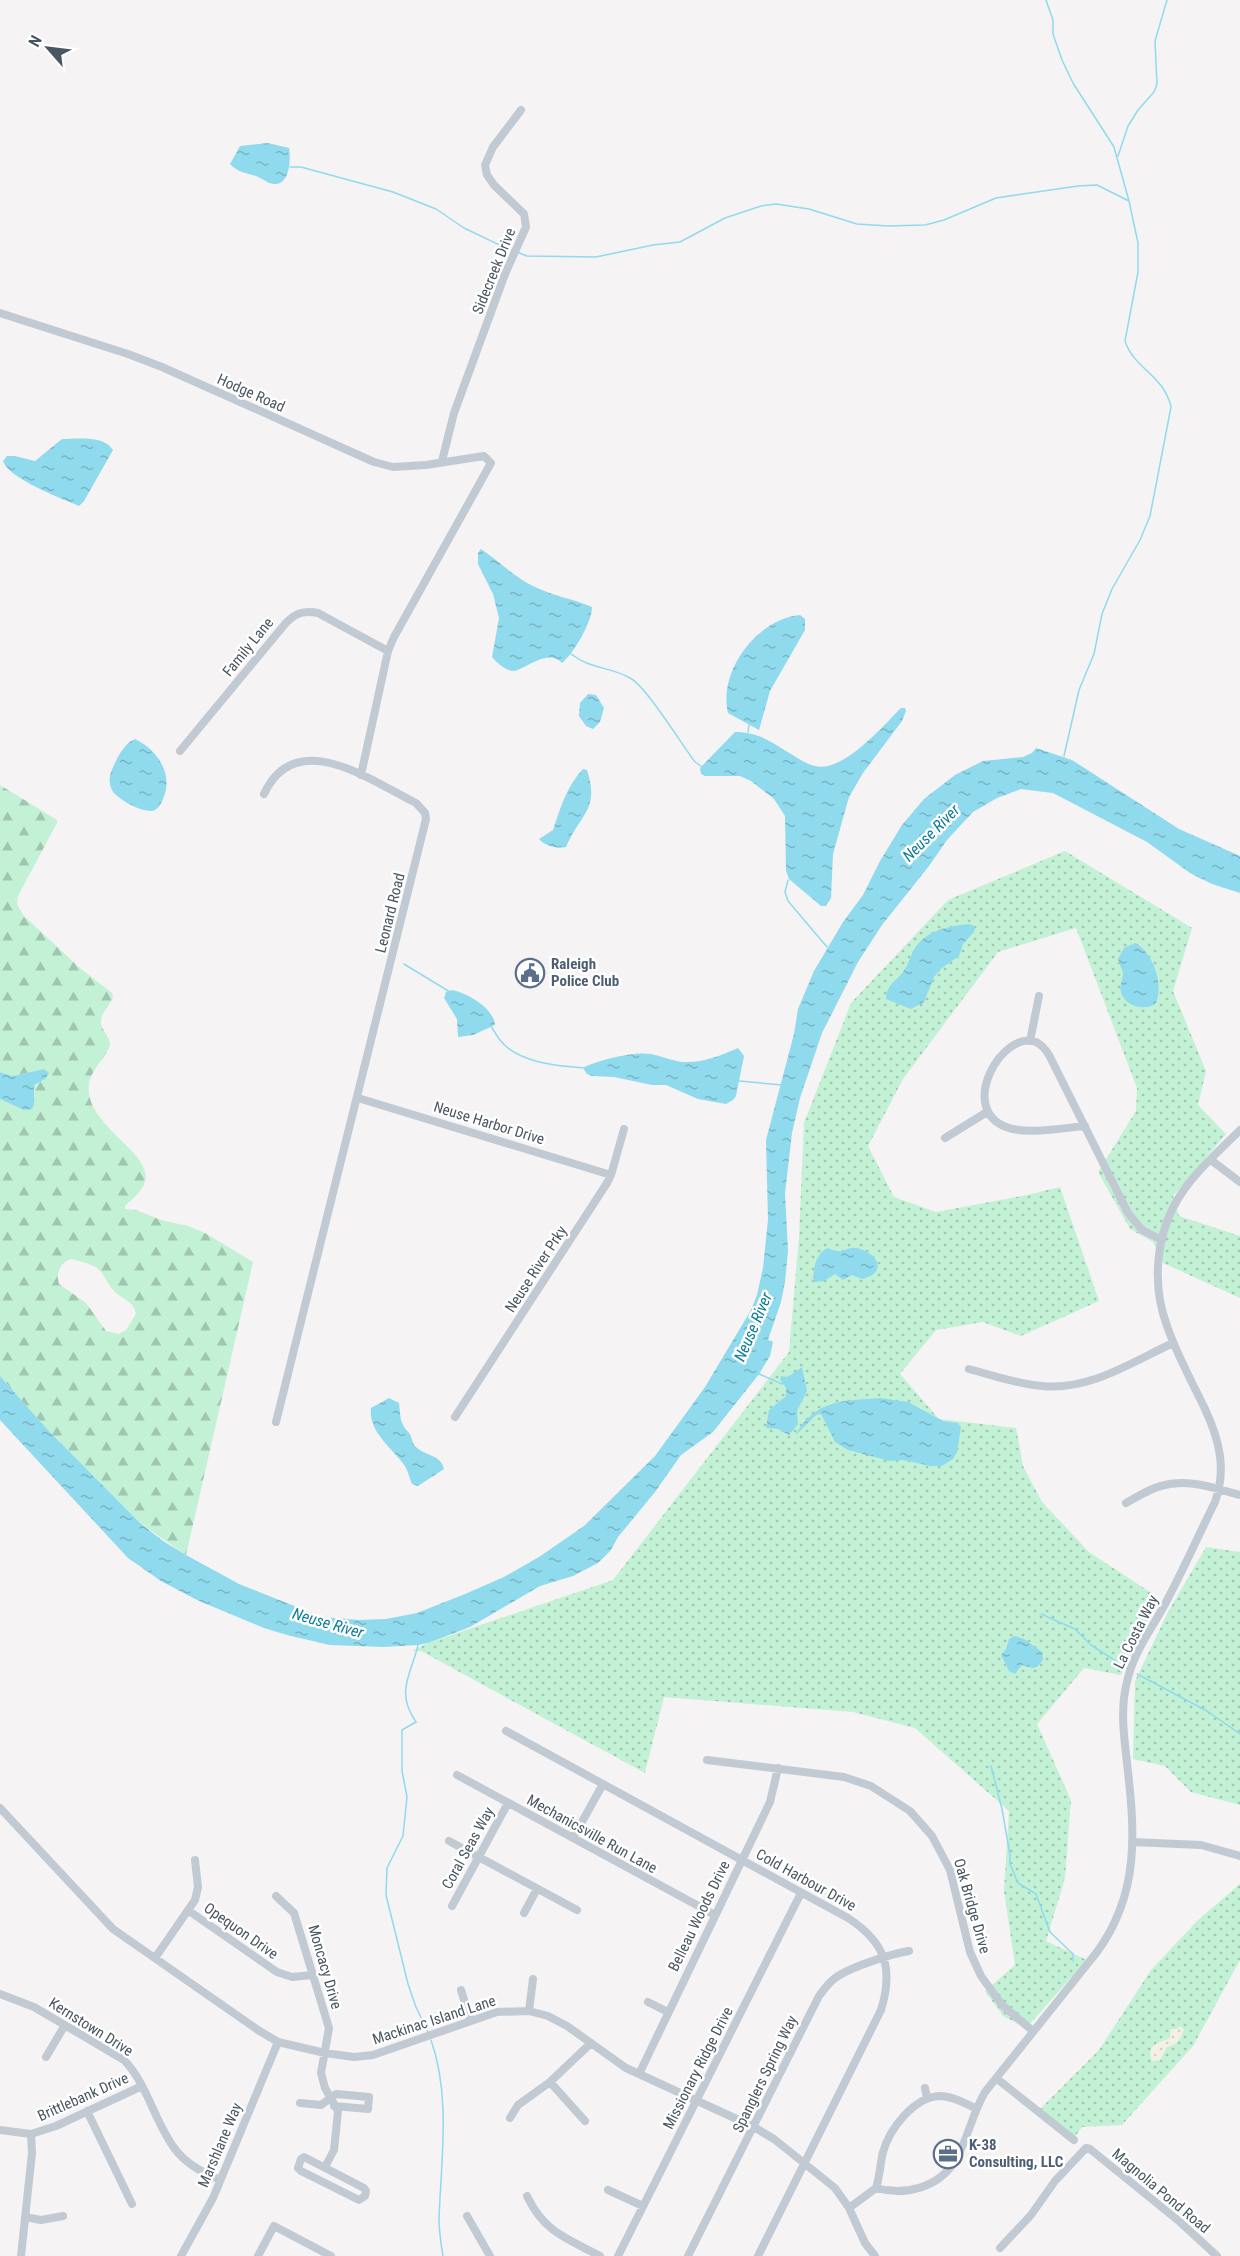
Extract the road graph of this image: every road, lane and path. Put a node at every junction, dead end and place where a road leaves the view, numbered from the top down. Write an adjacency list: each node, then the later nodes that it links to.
1 (521, 110): 3 (street, Sidecreek Drive)
2 (0, 313): 3 (street, Hodge Road)
3 (442, 461): 4 (street, Hodge Road)
4 (388, 651): 5 (street, Family Lane); 6 (street)
5 (180, 751)
6 (361, 775): 7 (street, Leonard Road); 10 (street, Leonard Road)
7 (264, 794)
8 (1039, 996): 9 (street)
9 (1030, 1041): 11 (street); 12 (street)
10 (358, 1098): 17 (street, Neuse Harbor Drive); 23 (street, Leonard Road)
11 (987, 1112): 12 (street); 15 (street)
12 (1085, 1126): 19 (street)
13 (624, 1129): 17 (street, Neuse River Prky)
14 (1240, 1130): 16 (street, La Costa Way)
15 (945, 1138)
16 (1210, 1160): 18 (street); 19 (street, La Costa Way)
17 (611, 1174): 22 (street, Neuse River Prky)
18 (1240, 1182)
19 (1162, 1240): 20 (street, La Costa Way)
20 (1173, 1343): 21 (street); 24 (street, La Costa Way)
21 (969, 1369)
22 (456, 1416)
23 (276, 1422)
24 (1219, 1490): 25 (street); 26 (street); 36 (street, La Costa Way)
25 (1240, 1495)
26 (1126, 1503)
27 (506, 1731): 31 (street, Cold Harbour Drive)
28 (707, 1760): 29 (street, Oak Bridge Drive)
29 (778, 1768): 40 (street, Belleau Woods Drive); 61 (street, Oak Bridge Drive)
30 (457, 1775): 32 (street, Mechanicsville Run Lane)
31 (603, 1784): 34 (street); 40 (street, Cold Harbour Drive)
32 (508, 1803): 34 (street, Mechanicsville Run Lane); 38 (street, Coral Seas Way)
33 (0, 1808): 50 (street, Mackinac Island Lane)
34 (573, 1838): 48 (street, Mechanicsville Run Lane)
35 (449, 1841): 38 (street)
36 (1132, 1842): 37 (street); 61 (street, La Costa Way)
37 (1240, 1856)
38 (478, 1857): 41 (street); 44 (street, Coral Seas Way)
39 (195, 1860): 46 (street)
40 (742, 1860): 42 (street, Cold Harbour Drive); 48 (street, Belleau Woods Drive)
41 (537, 1889): 45 (street); 47 (street)
42 (801, 1893): 51 (street, Cold Harbour Drive); 72 (street, Missionary Ridge Drive)
43 (276, 1896): 52 (street, Moncacy Drive)
44 (452, 1906)
45 (577, 1910)
46 (189, 1911): 50 (street); 52 (street, Opequon Drive)
47 (524, 1913)
48 (715, 1916): 58 (street, Belleau Woods Drive)
49 (909, 1952): 51 (street, Spanglers Spring Way)
50 (155, 1958): 62 (street, Mackinac Island Lane)
51 (884, 1959): 79 (street, Spanglers Spring Way); 83 (street, Cold Harbour Drive)
52 (313, 1975): 64 (street, Moncacy Drive)
53 (533, 1979): 57 (street)
54 (460, 1990): 59 (street)
55 (0, 1994): 60 (street, Kernstown Drive)
56 (648, 2002): 58 (street)
57 (529, 2011): 59 (street, Mackinac Island Lane); 63 (street, Mackinac Island Lane)
58 (668, 2012): 66 (street, Belleau Woods Drive)
59 (470, 2020): 64 (street, Mackinac Island Lane)
60 (65, 2025): 65 (street); 69 (street, Kernstown Drive)
61 (1033, 2031): 67 (street, La Costa Way)
62 (278, 2042): 64 (street, Mackinac Island Lane); 85 (street, Marshlane Way)
63 (591, 2043): 66 (street, Mackinac Island Lane); 68 (street)
64 (325, 2053): 74 (street, Moncacy Drive)
65 (46, 2057)
66 (639, 2074): 72 (street, Mackinac Island Lane)
67 (996, 2078): 75 (street, La Costa Way); 82 (street)
68 (550, 2082): 77 (street); 78 (street)
69 (142, 2086): 76 (street, Brittlebank Drive); 85 (street, Kernstown Drive)
70 (925, 2088): 71 (street)
71 (927, 2098): 75 (street); 86 (street)
72 (696, 2101): 79 (street, Mackinac Island Lane); 90 (street, Missionary Ridge Drive)
73 (300, 2103): 74 (street)
74 (332, 2103): 84 (street, Moncacy Drive)
75 (975, 2108): 86 (street, La Costa Way)
76 (87, 2111): 81 (street, Brittlebank Drive); 89 (street)
77 (510, 2118)
78 (585, 2121)
79 (754, 2127): 83 (street, Mackinac Island Lane); 103 (street, Spanglers Spring Way)
80 (0, 2130): 81 (street, Brittlebank Drive)
81 (31, 2134): 94 (street)
82 (1074, 2140)
83 (804, 2163): 91 (street, Mackinac Island Lane); 104 (street, Cold Harbour Drive)
84 (325, 2167): 84 (street)
85 (220, 2180): 97 (street, Marshlane Way)
86 (876, 2188): 91 (street)
87 (608, 2190): 90 (street)
88 (527, 2196): 101 (street)
89 (132, 2204)
90 (643, 2206): 102 (street, Missionary Ridge Drive)
91 (849, 2208): 105 (street, Mackinac Island Lane)
92 (63, 2216): 94 (street)
93 (468, 2216): 100 (street)
94 (25, 2217): 96 (street)
95 (1000, 2248): 106 (street, Magnolia Pond Road)
96 (21, 2256)
97 (180, 2256)
98 (258, 2256): 99 (street)
99 (331, 2256)
100 (490, 2256)
101 (600, 2256)
102 (618, 2256)
103 (688, 2256)
104 (758, 2256)
105 (875, 2256)
106 (1217, 2256)

